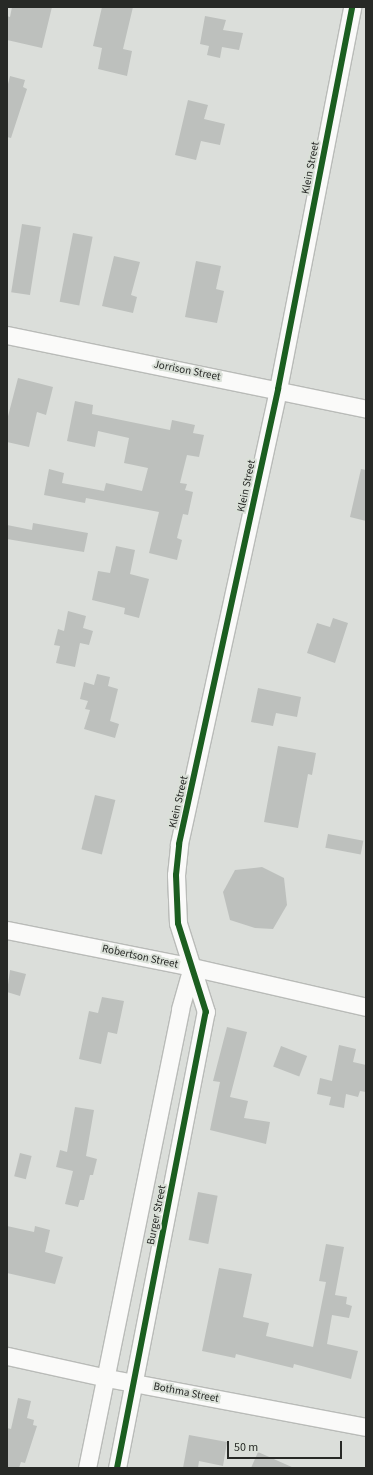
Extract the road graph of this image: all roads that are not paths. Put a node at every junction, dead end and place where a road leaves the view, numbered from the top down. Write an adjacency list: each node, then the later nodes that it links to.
1 (352, 7): 3 (street, Klein Street)
2 (7, 335): 3 (street, Jorrison Street)
3 (278, 389): 4 (street, Jorrison Street); 6 (street, Klein Street)
4 (366, 409)
5 (7, 930): 6 (street, Robertson Street)
6 (192, 967): 7 (street, Robertson Street); 9 (street, Burger Street); 10 (street, Burger Street)
7 (366, 1006)
8 (7, 1356): 9 (street, Bothma Street)
9 (107, 1378): 10 (street, Bothma Street); 12 (street, Burger Street)
10 (135, 1383): 11 (street, Bothma Street); 13 (street, Burger Street)
11 (366, 1428)
12 (87, 1468)
13 (117, 1468)

